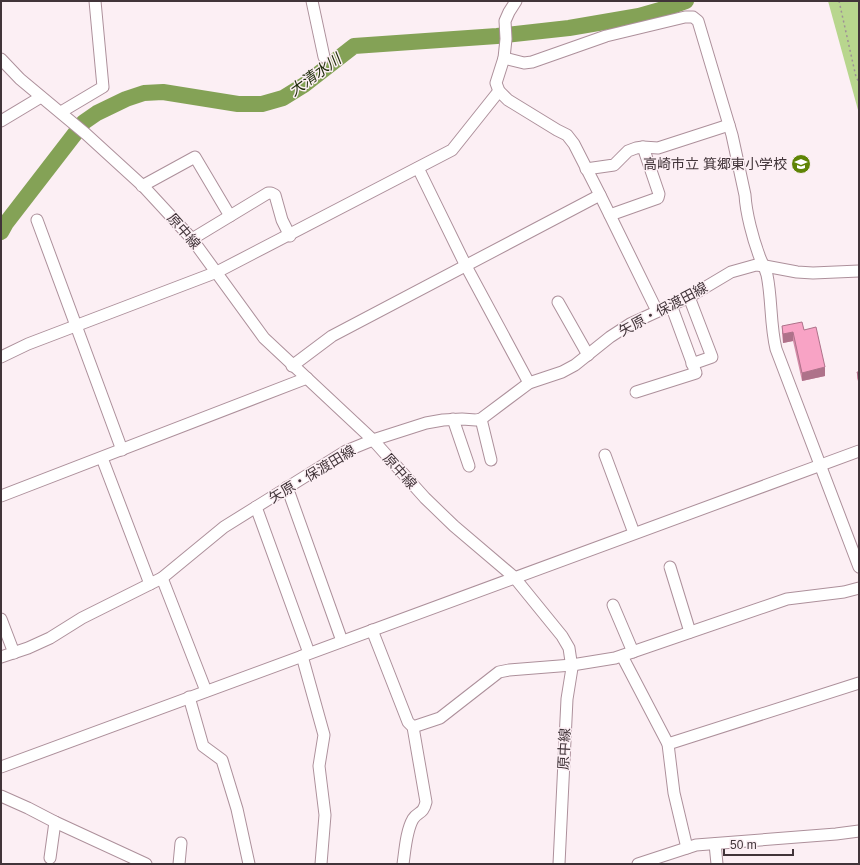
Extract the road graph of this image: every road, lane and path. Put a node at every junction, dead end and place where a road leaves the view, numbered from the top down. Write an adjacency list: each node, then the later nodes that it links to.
1 (95, 1): 11 (street)
2 (312, 1): 5 (street)
3 (516, 1): 6 (street)
4 (839, 1): 8 (path)
5 (324, 57)
6 (504, 58): 9 (street); 13 (street)
7 (1, 60): 10 (street)
8 (859, 82)
9 (498, 91): 15 (street); 16 (street)
10 (41, 98): 11 (street); 12 (street)
11 (61, 112): 17 (street, 原中線)
12 (1, 121)
13 (729, 125): 14 (street); 25 (street)
14 (643, 147): 16 (street); 19 (street)
15 (418, 168): 22 (street); 24 (street)
16 (586, 169): 18 (street)
17 (142, 186): 20 (street); 23 (street, 原中線)
18 (600, 195): 19 (street); 24 (street)
19 (610, 215): 31 (street)
20 (230, 216): 22 (street); 23 (street)
21 (37, 220): 32 (street)
22 (290, 236): 27 (street)
23 (192, 239): 27 (street, 原中線)
24 (466, 266): 36 (street); 38 (street)
25 (765, 266): 26 (street, 矢原・保渡田線); 28 (street, 矢原・保渡田線); 48 (street)
26 (859, 271)
27 (217, 272): 32 (street); 36 (street, 原中線)
28 (689, 297): 30 (street, 矢原・保渡田線); 35 (street)
29 (558, 302): 33 (street)
30 (671, 305): 31 (street, 矢原・保渡田線); 35 (street)
31 (657, 311): 33 (street, 矢原・保渡田線)
32 (77, 326): 34 (street); 43 (street)
33 (588, 355): 38 (street, 矢原・保渡田線)
34 (1, 357)
35 (692, 364): 39 (street)
36 (292, 366): 37 (street, 原中線)
37 (307, 378): 42 (street, 原中線); 43 (street)
38 (529, 383): 41 (street, 矢原・保渡田線)
39 (636, 392)
40 (453, 419): 41 (street, 矢原・保渡田線); 42 (street, 矢原・保渡田線); 49 (street)
41 (481, 419): 47 (street)
42 (372, 440): 50 (street, 矢原・保渡田線); 56 (street, 原中線)
43 (122, 450): 46 (street)
44 (859, 451): 48 (street)
45 (605, 455): 53 (street)
46 (102, 458): 51 (street); 58 (street)
47 (491, 460)
48 (821, 464): 53 (street); 55 (street)
49 (469, 466)
50 (287, 487): 52 (street, 矢原・保渡田線); 64 (street)
51 (1, 496)
52 (256, 507): 57 (street, 矢原・保渡田線); 66 (street)
53 (634, 533): 56 (street)
54 (670, 567): 63 (street)
55 (859, 567)
56 (514, 577): 62 (street); 69 (street, 原中線)
57 (162, 578): 58 (street, 矢原・保渡田線); 71 (street)
58 (150, 584): 65 (street, 矢原・保渡田線)
59 (859, 588): 63 (street)
60 (613, 605): 67 (street)
61 (1, 619): 65 (street)
62 (372, 630): 64 (street); 73 (street)
63 (690, 632): 67 (street)
64 (342, 641): 66 (street)
65 (14, 653): 68 (street, 矢原・保渡田線)
66 (305, 654): 71 (street); 86 (street)
67 (628, 654): 69 (street); 74 (street)
68 (1, 657)
69 (572, 665): 73 (street); 88 (street, 原中線)
70 (859, 683): 74 (street)
71 (206, 691): 72 (street)
72 (189, 697): 75 (street); 85 (street)
73 (413, 727): 87 (street)
74 (668, 744): 81 (street)
75 (1, 767)
76 (1, 796): 77 (street)
77 (55, 822): 82 (street); 83 (street)
78 (859, 831): 80 (street)
79 (181, 843): 84 (street)
80 (715, 844): 81 (street); 90 (street)
81 (687, 848): 89 (street)
82 (50, 858)
83 (146, 864)
84 (179, 864)
85 (249, 864)
86 (321, 864)
87 (403, 864)
88 (559, 864)
89 (638, 864)
90 (717, 864)

